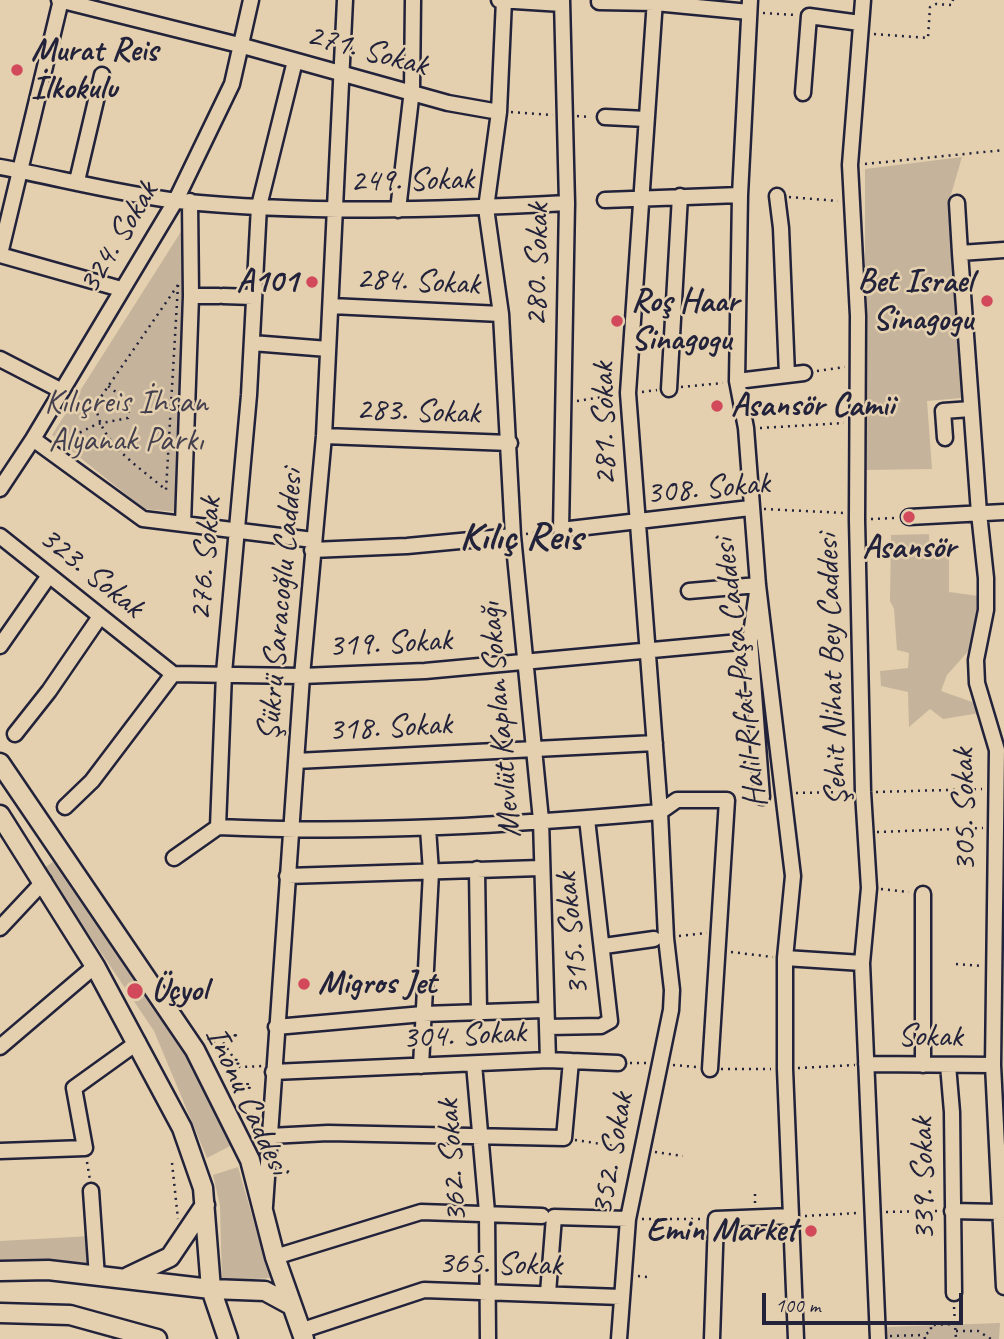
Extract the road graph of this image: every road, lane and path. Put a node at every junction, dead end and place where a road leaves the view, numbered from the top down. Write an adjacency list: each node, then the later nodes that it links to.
1 (60, 0): 14 (street, 271. Sokak); 28 (street)
2 (251, 0): 14 (street, 324. Sokak)
3 (345, 0): 16 (street, Şükrü Saracoğlu Caddesi)
4 (413, 0): 18 (street)
5 (503, 0): 8 (street); 20 (street, Mevlüt Kaplan Sokağı)
6 (863, 0): 13 (street, Şehit Nihat Bey Caddesi)
7 (953, 0): 13 (path)
8 (562, 2): 22 (street, 280. Sokak)
9 (599, 2): 10 (street)
10 (655, 2): 11 (street); 24 (street, 281. Sokak)
11 (749, 6): 12 (path); 30 (street, Halil Rıfat Paşa Caddesi)
12 (809, 16): 13 (street); 19 (street)
13 (860, 28): 26 (street, Şehit Nihat Bey Caddesi)
14 (243, 46): 15 (street, 271. Sokak); 36 (street, 324. Sokak)
15 (295, 61): 16 (street, 271. Sokak); 39 (street, 276. Sokak)
16 (344, 72): 18 (street, 271. Sokak); 41 (street, Şükrü Saracoğlu Caddesi)
17 (102, 75): 29 (street)
18 (412, 90): 20 (street, 271. Sokak); 42 (street)
19 (803, 93)
20 (499, 112): 40 (street, Mevlüt Kaplan Sokağı)
21 (525, 114): 22 (path)
22 (564, 116): 23 (path); 37 (street, 280. Sokak)
23 (605, 117): 24 (street)
24 (646, 118): 33 (street, 281. Sokak)
25 (1004, 150): 26 (path)
26 (850, 165): 55 (street, Şehit Nihat Bey Caddesi)
27 (0, 167): 28 (street, 249. Sokak)
28 (21, 171): 29 (street, 249. Sokak); 43 (street)
29 (77, 181): 36 (street, 249. Sokak)
30 (740, 195): 31 (street); 58 (street, Halil Rıfat Paşa Caddesi)
31 (680, 196): 33 (street); 60 (street)
32 (776, 196): 34 (path); 57 (street)
33 (641, 197): 35 (street); 62 (street, 281. Sokak)
34 (828, 199)
35 (605, 200)
36 (183, 201): 39 (street, 249. Sokak); 47 (street, 324. Sokak); 48 (street)
37 (567, 203): 40 (street, 249. Sokak); 63 (street, 280. Sokak)
38 (957, 203): 45 (street, 305. Sokak)
39 (259, 206): 41 (street, 249. Sokak); 49 (street, 276. Sokak)
40 (486, 208): 42 (street, 249. Sokak); 51 (street, Mevlüt Kaplan Sokağı)
41 (334, 210): 42 (street, 249. Sokak); 50 (street, Şükrü Saracoğlu Caddesi)
42 (398, 210)
43 (5, 211): 46 (street)
44 (1004, 250): 45 (street)
45 (960, 253): 64 (street, 305. Sokak)
46 (0, 255): 47 (street)
47 (121, 289): 61 (street, 324. Sokak)
48 (191, 296): 49 (street); 80 (street)
49 (253, 297): 52 (street, 276. Sokak)
50 (331, 306): 51 (street, 284. Sokak); 53 (street, Şükrü Saracoğlu Caddesi)
51 (501, 314): 71 (street, Mevlüt Kaplan Sokağı)
52 (252, 343): 53 (street); 82 (street, 276. Sokak)
53 (328, 349): 68 (street, Şükrü Saracoğlu Caddesi)
54 (0, 359): 61 (street)
55 (858, 365): 56 (path); 65 (street, Şehit Nihat Bey Caddesi)
56 (804, 373): 57 (street)
57 (787, 375): 58 (street)
58 (737, 381): 60 (path); 67 (street, Halil Rıfat Paşa Caddesi)
59 (107, 386): 66 (path); 66 (path); 66 (path)
60 (669, 389): 62 (path)
61 (62, 391): 70 (street, 324. Sokak)
62 (628, 393): 63 (path); 79 (street, 281. Sokak)
63 (564, 403): 81 (street, 280. Sokak)
64 (971, 409): 69 (street); 76 (street, 305. Sokak)
65 (858, 422): 67 (path); 77 (street, Şehit Nihat Bey Caddesi)
66 (97, 424): 72 (path)
67 (746, 428): 74 (street, Halil Rıfat Paşa Caddesi)
68 (324, 436): 71 (street, 283. Sokak); 85 (street, Şükrü Saracoğlu Caddesi)
69 (945, 438)
70 (33, 439): 72 (street); 73 (street, 324. Sokak)
71 (510, 443): 84 (street, Mevlüt Kaplan Sokağı)
72 (50, 451): 80 (street)
73 (0, 489)
74 (750, 508): 77 (path, 308. Sokak); 79 (street, 308. Sokak); 87 (street, Halil Rıfat Paşa Caddesi)
75 (1004, 512): 76 (street)
76 (979, 513): 78 (street); 132 (street, 305. Sokak)
77 (857, 517): 78 (path, 308. Sokak); 103 (street, Şehit Nihat Bey Caddesi)
78 (909, 517)
79 (635, 523): 81 (street, 308. Sokak); 92 (street, 281. Sokak)
80 (183, 524): 82 (street)
81 (561, 530): 84 (path)
82 (237, 532): 85 (street); 94 (street, 276. Sokak)
83 (0, 536): 86 (street, 323. Sokak)
84 (513, 536): 85 (street); 93 (street, Mevlüt Kaplan Sokağı)
85 (313, 545): 96 (street, Şükrü Saracoğlu Caddesi)
86 (48, 577): 89 (street, 323. Sokak); 91 (street)
87 (758, 585): 88 (street); 90 (street); 128 (street, Halil Rıfat Paşa Caddesi)
88 (689, 591)
89 (99, 618): 95 (street, 323. Sokak); 97 (street)
90 (750, 641): 92 (street, 319. Sokak); 104 (street)
91 (0, 646)
92 (649, 649): 93 (street, 319. Sokak); 98 (street, 281. Sokak)
93 (523, 662): 96 (street, 319. Sokak); 99 (street, Mevlüt Kaplan Sokağı)
94 (224, 673): 95 (street); 96 (street, 319. Sokak); 110 (street, 276. Sokak)
95 (173, 674): 105 (street)
96 (302, 676): 100 (street, Şükrü Saracoğlu Caddesi)
97 (15, 734)
98 (655, 743): 99 (street, 318. Sokak); 106 (street, 281. Sokak)
99 (534, 749): 100 (street, 318. Sokak); 109 (street, Mevlüt Kaplan Sokağı)
100 (296, 761): 113 (street, Şükrü Saracoğlu Caddesi)
101 (0, 763): 168 (main road, İnönü Caddesi)
102 (980, 789): 103 (path)
103 (863, 792): 114 (street, Şehit Nihat Bey Caddesi)
104 (762, 797)
105 (65, 807)
106 (660, 808): 108 (street); 124 (street); 125 (street, 281. Sokak)
107 (0, 815): 120 (main road)
108 (587, 818): 109 (street); 126 (street, 315. Sokak)
109 (541, 820): 111 (street); 116 (street, Mevlüt Kaplan Sokağı)
110 (218, 827): 113 (street); 115 (street)
111 (428, 828): 113 (street); 118 (street)
112 (983, 828): 114 (path)
113 (291, 830): 119 (street, Şükrü Saracoğlu Caddesi)
114 (867, 833): 121 (street, Şehit Nihat Bey Caddesi)
115 (174, 858)
116 (540, 867): 117 (street); 133 (street, Mevlüt Kaplan Sokağı)
117 (477, 869): 118 (street); 134 (street)
118 (431, 872): 119 (street); 135 (street)
119 (287, 876): 136 (street, Şükrü Saracoğlu Caddesi)
120 (44, 881): 123 (street); 131 (main road)
121 (869, 888): 122 (path); 129 (street, Şehit Nihat Bey Caddesi)
122 (923, 894): 146 (street)
123 (0, 928)
124 (717, 932): 125 (path); 127 (street)
125 (660, 939): 126 (street); 144 (street, 281. Sokak)
126 (604, 946): 137 (street, 315. Sokak)
127 (717, 951): 128 (path); 151 (street)
128 (785, 958): 129 (street); 152 (street, Halil Rıfat Paşa Caddesi)
129 (862, 963): 145 (street, Şehit Nihat Bey Caddesi)
130 (956, 964): 132 (path)
131 (95, 967): 138 (main road); 139 (street)
132 (992, 967): 148 (street, 305. Sokak)
133 (544, 1010): 134 (street); 137 (street, Mevlüt Kaplan Sokağı)
134 (479, 1012): 135 (street)
135 (423, 1014): 136 (street); 149 (street)
136 (276, 1027): 150 (street, Şükrü Saracoğlu Caddesi)
137 (548, 1027): 140 (street, Mevlüt Kaplan Sokağı)
138 (138, 1042): 157 (street); 163 (main road)
139 (0, 1047)
140 (548, 1060): 141 (street, 304. Sokak); 143 (street, 304. Sokak)
141 (571, 1061): 142 (street, 304. Sokak); 156 (street)
142 (618, 1062): 144 (path)
143 (474, 1064): 149 (street, 304. Sokak); 154 (street, 362. Sokak)
144 (657, 1064): 159 (street, 352. Sokak)
145 (866, 1064): 146 (street, Sokak); 152 (path); 196 (street, Şehit Nihat Bey Caddesi)
146 (923, 1065): 147 (street, Sokak)
147 (948, 1065): 148 (street, Sokak); 165 (street, 339. Sokak)
148 (993, 1065): 167 (street, 305. Sokak)
149 (421, 1066): 150 (street, 304. Sokak)
150 (273, 1069): 153 (path); 155 (street, Şükrü Saracoğlu Caddesi)
151 (710, 1069)
152 (785, 1069): 169 (street, Halil Rıfat Paşa Caddesi)
153 (235, 1076)
154 (480, 1135): 155 (street); 156 (street); 166 (street, 362. Sokak)
155 (270, 1136): 168 (street, Şükrü Saracoğlu Caddesi)
156 (564, 1138): 159 (path)
157 (85, 1149): 158 (street); 162 (path)
158 (0, 1151)
159 (644, 1151): 160 (path); 171 (street, 352. Sokak)
160 (683, 1156)
161 (172, 1163): 164 (path)
162 (91, 1191): 175 (street)
163 (205, 1205): 176 (main road); 178 (main road)
164 (177, 1208)
165 (952, 1211): 167 (street); 180 (street, 339. Sokak)
166 (487, 1212): 170 (street); 173 (street); 181 (street, 362. Sokak)
167 (1000, 1212): 177 (street, 305. Sokak)
168 (264, 1214): 173 (main road, İnönü Caddesi)
169 (791, 1216): 172 (street); 195 (street, Halil Rıfat Paşa Caddesi)
170 (548, 1217): 171 (street); 179 (street)
171 (628, 1219): 172 (path); 182 (street, 352. Sokak)
172 (716, 1219): 194 (street)
173 (275, 1257): 183 (main road, İnönü Caddesi)
174 (0, 1271): 175 (main road)
175 (97, 1277): 176 (main road)
176 (128, 1277): 178 (main road)
177 (1004, 1287)
178 (211, 1289): 183 (main road); 191 (main road)
179 (548, 1293): 181 (street, 365. Sokak); 182 (street, 365. Sokak)
180 (954, 1293): 185 (path)
181 (485, 1294): 187 (street, 365. Sokak); 192 (street, 362. Sokak)
182 (621, 1297): 193 (street, 352. Sokak)
183 (289, 1304): 187 (main road, İnönü Caddesi)
184 (0, 1313): 190 (main road)
185 (955, 1324): 186 (path); 189 (path)
186 (956, 1331): 197 (path); 198 (path)
187 (300, 1336)
188 (896, 1336): 189 (path)
189 (925, 1337)
190 (157, 1339)
191 (228, 1339)
192 (488, 1339)
193 (619, 1339)
194 (712, 1339)
195 (796, 1339)
196 (878, 1339)
197 (957, 1339)
198 (991, 1339)

